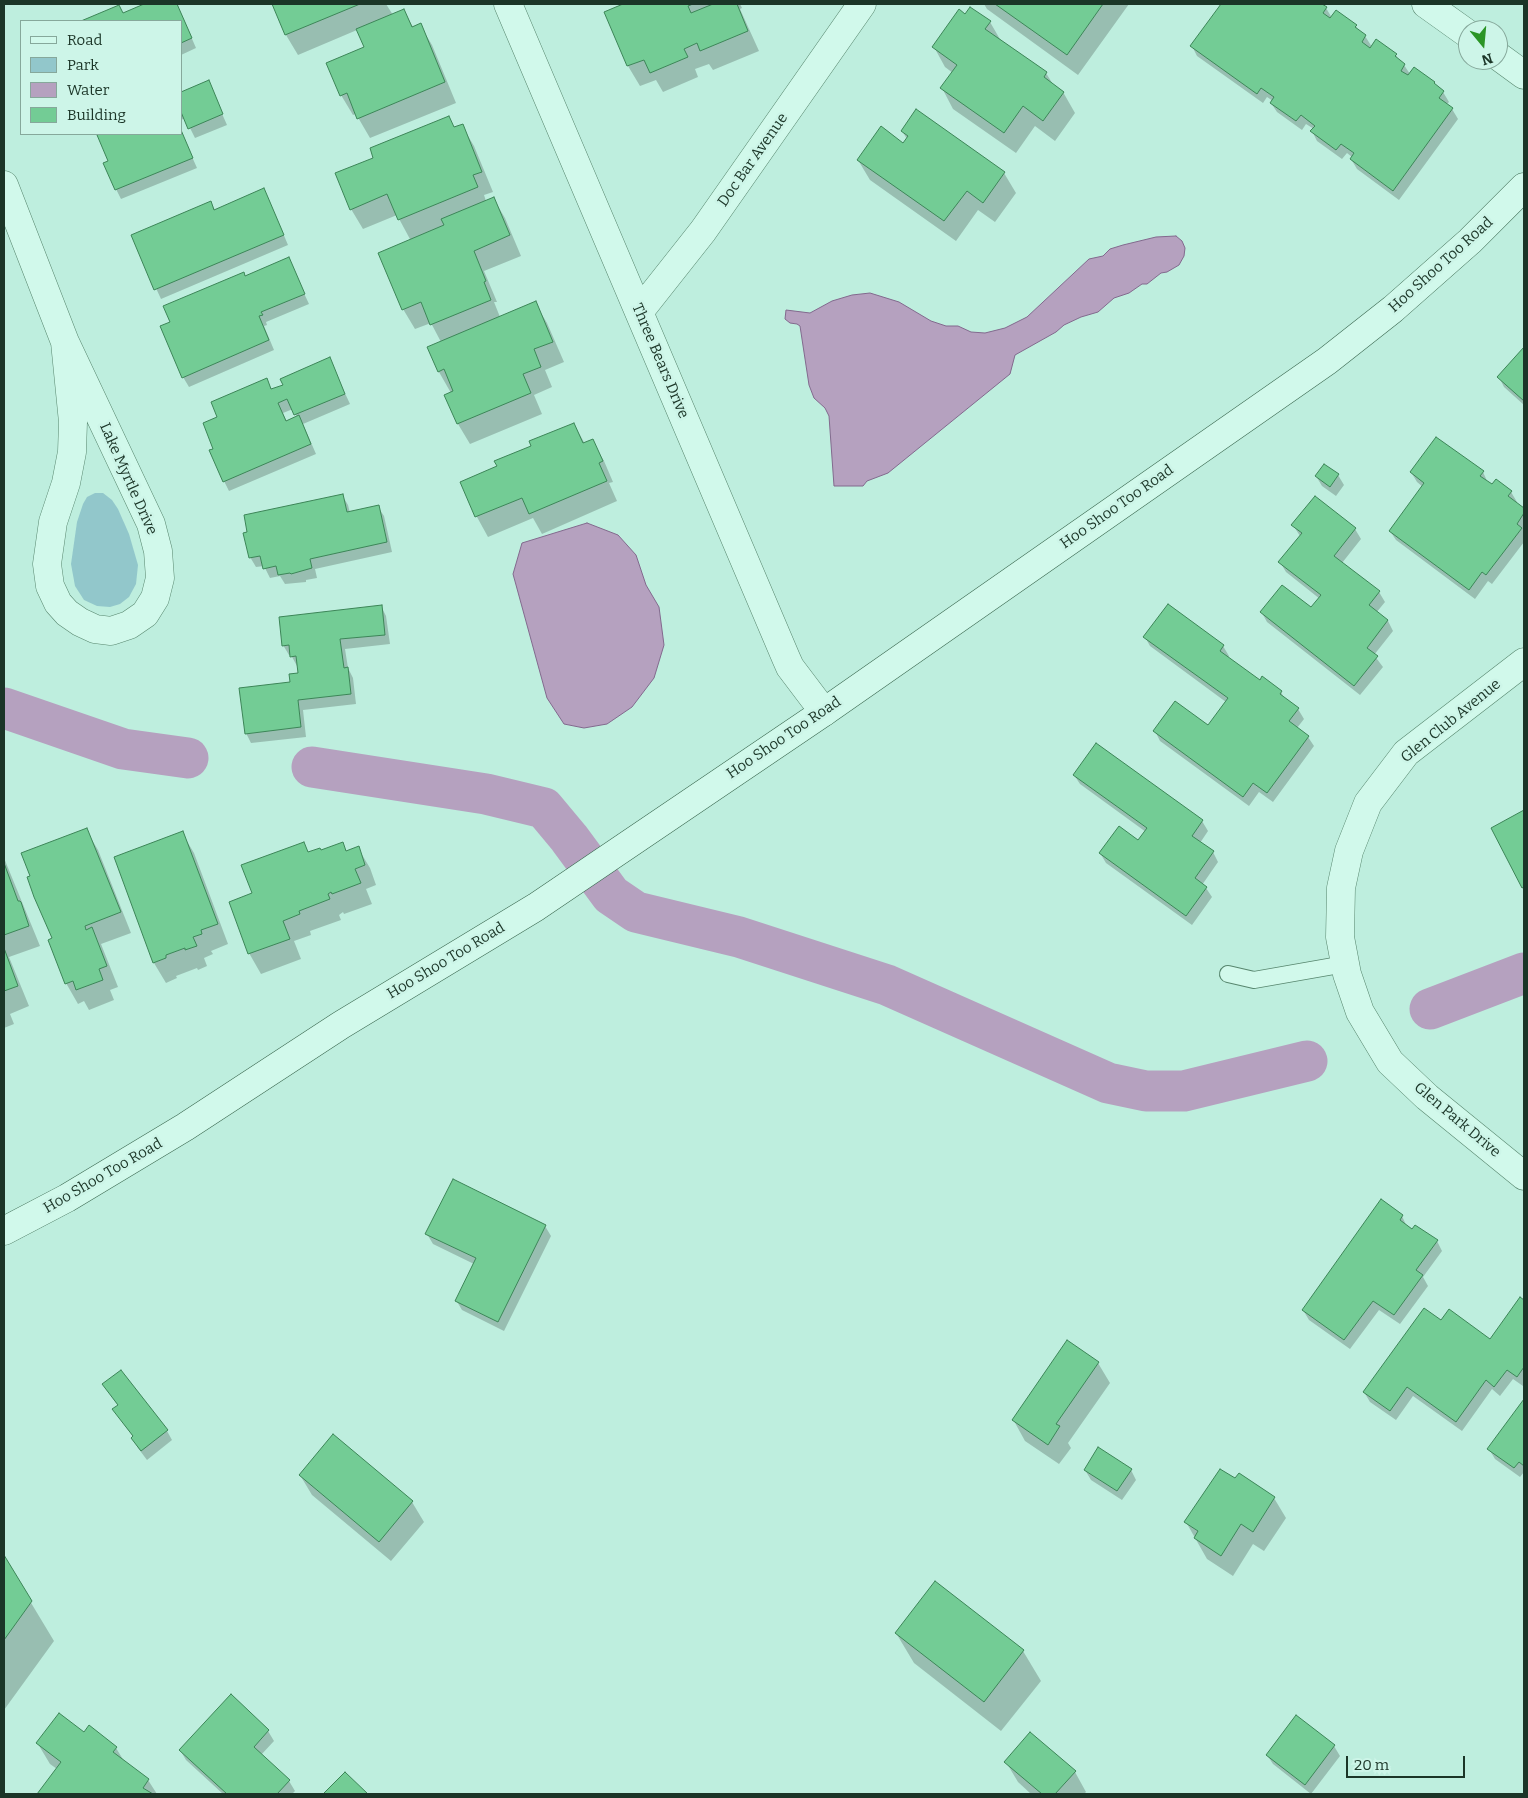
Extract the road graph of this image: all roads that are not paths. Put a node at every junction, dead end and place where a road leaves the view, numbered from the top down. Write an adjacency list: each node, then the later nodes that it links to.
1 (508, 4): 9 (street, Three Bears Drive)
2 (862, 4): 9 (street, Doc Bar Avenue)
3 (1426, 4): 4 (street)
4 (1458, 27)
5 (1508, 63): 6 (street)
6 (1524, 75)
7 (4, 185): 10 (street, Lake Myrtle Drive)
8 (1524, 187): 12 (street, Hoo Shoo Too Road)
9 (639, 312): 12 (street, Three Bears Drive)
10 (65, 342): 10 (street, Lake Myrtle Drive)
11 (1524, 662): 13 (street, Glen Club Avenue)
12 (824, 712): 17 (street, Hoo Shoo Too Road)
13 (1345, 964): 14 (lane); 15 (street, Glen Club Avenue)
14 (1228, 974)
15 (1390, 1062): 16 (street, Glen Park Drive)
16 (1524, 1176)
17 (4, 1231)

